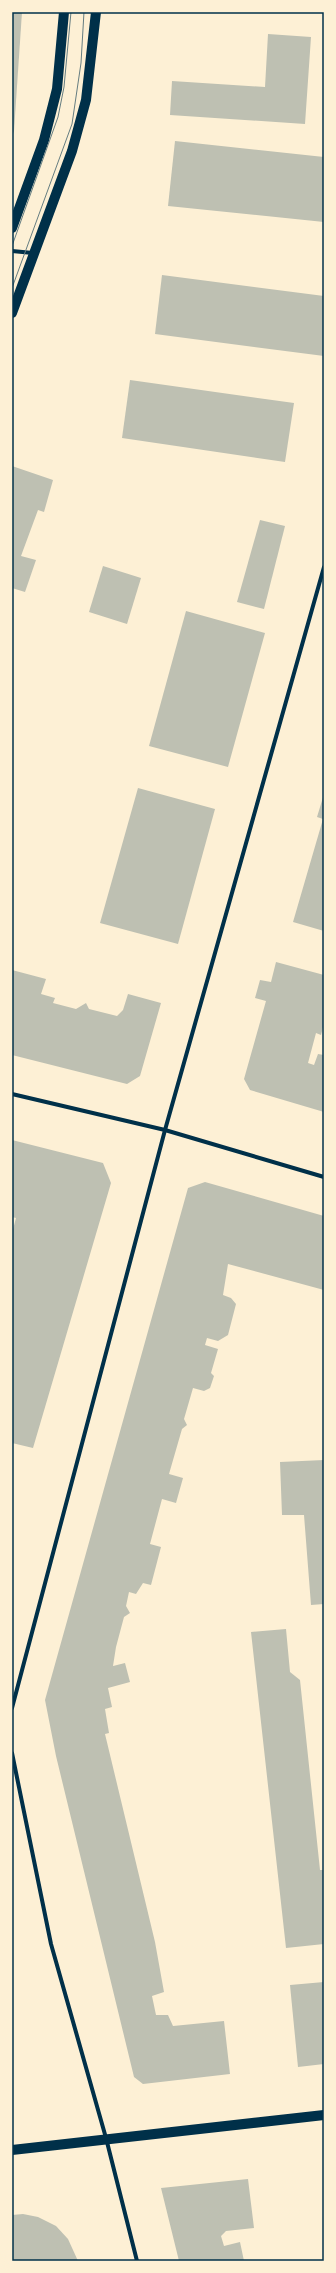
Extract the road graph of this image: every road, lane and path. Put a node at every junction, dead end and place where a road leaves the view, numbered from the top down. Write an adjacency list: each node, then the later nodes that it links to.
1 (64, 12): 3 (main road)
2 (96, 12): 5 (main road)
3 (12, 228)
4 (12, 251): 5 (street)
5 (35, 254): 6 (main road)
6 (12, 313)
7 (324, 567): 9 (street)
8 (12, 1094): 9 (street)
9 (164, 1130): 10 (street); 11 (street)
10 (324, 1177)
11 (12, 1708)
12 (12, 1753): 14 (street)
13 (324, 2116): 14 (main road)
14 (106, 2138): 15 (main road); 16 (street)
15 (12, 2150)
16 (137, 2261)

